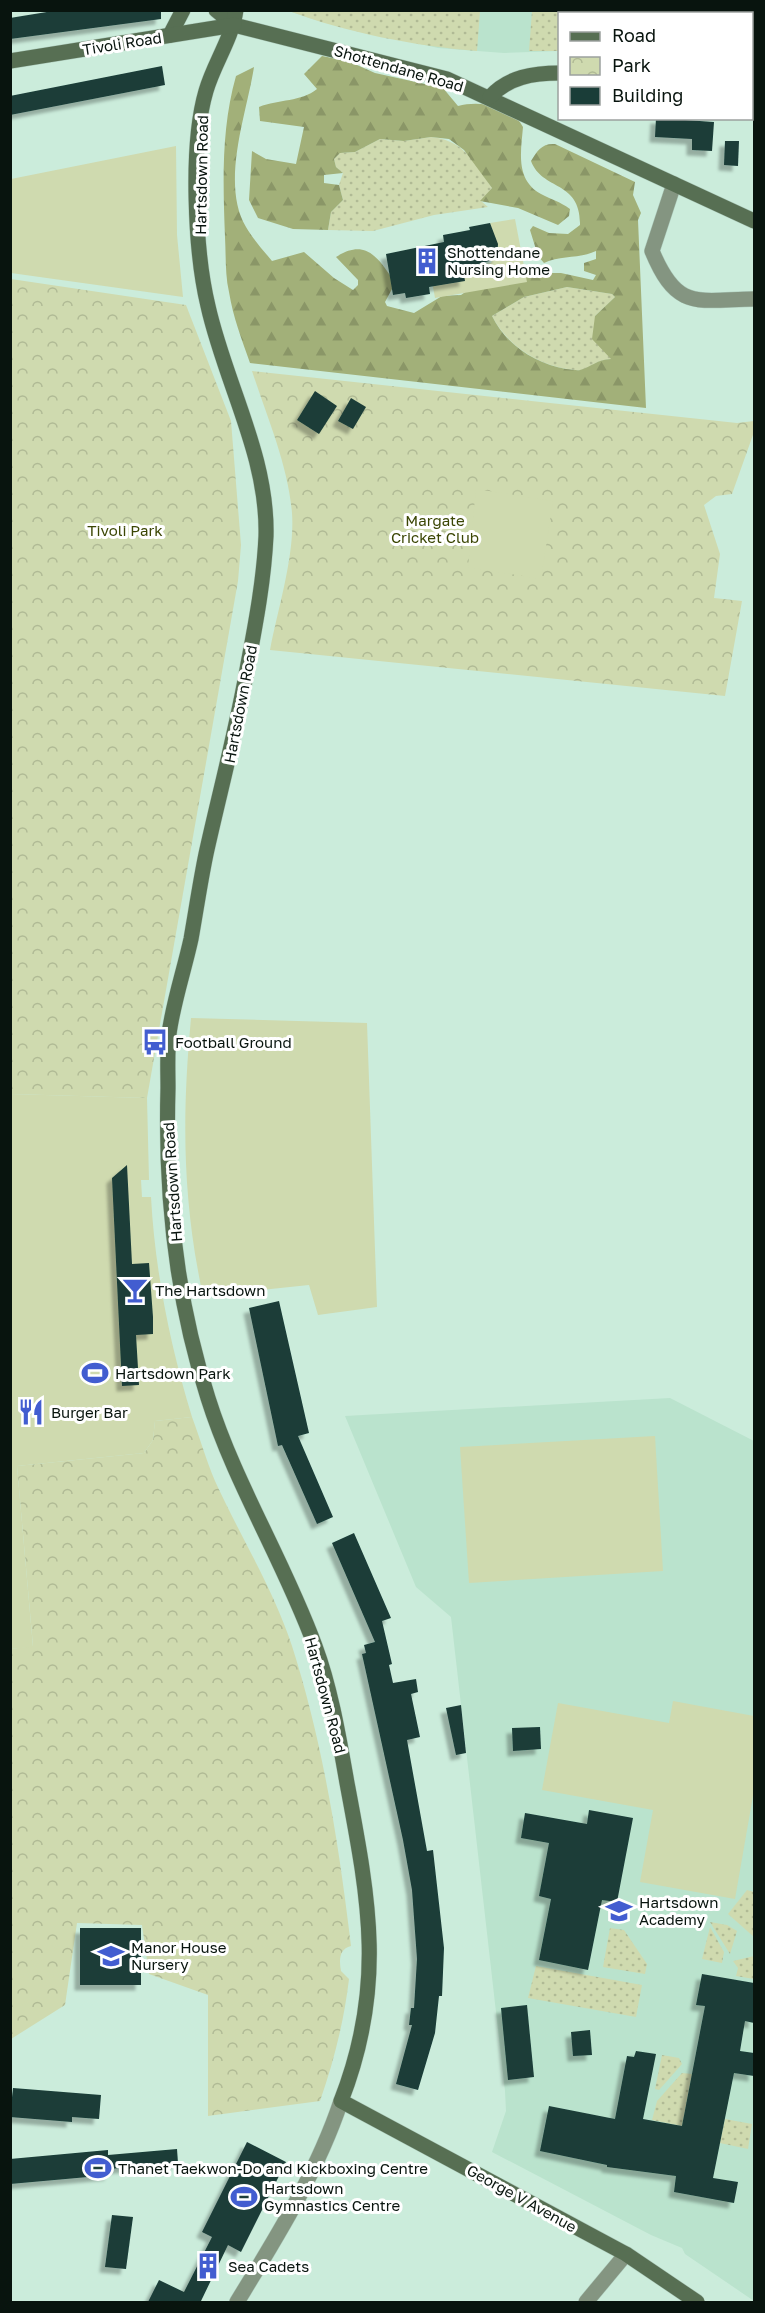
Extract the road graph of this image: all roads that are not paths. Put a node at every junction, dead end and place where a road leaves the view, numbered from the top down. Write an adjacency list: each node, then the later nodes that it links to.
1 (183, 10): 4 (main road)
2 (216, 10): 3 (main road)
3 (235, 18): 4 (main road, Tivoli Road); 7 (main road, Shottendane Road); 11 (main road, Hartsdown Road)
4 (170, 35): 5 (main road, Tivoli Road)
5 (10, 61)
6 (558, 73): 7 (main road)
7 (490, 97): 8 (main road, Shottendane Road)
8 (674, 184): 9 (main road, Shottendane Road); 10 (street)
9 (754, 221)
10 (754, 299)
11 (342, 2102): 12 (main road, George V Avenue); 13 (street, Hartsdown Road)
12 (626, 2254): 14 (street); 15 (main road, George V Avenue)
13 (237, 2302)
14 (586, 2302)
15 (697, 2302)

